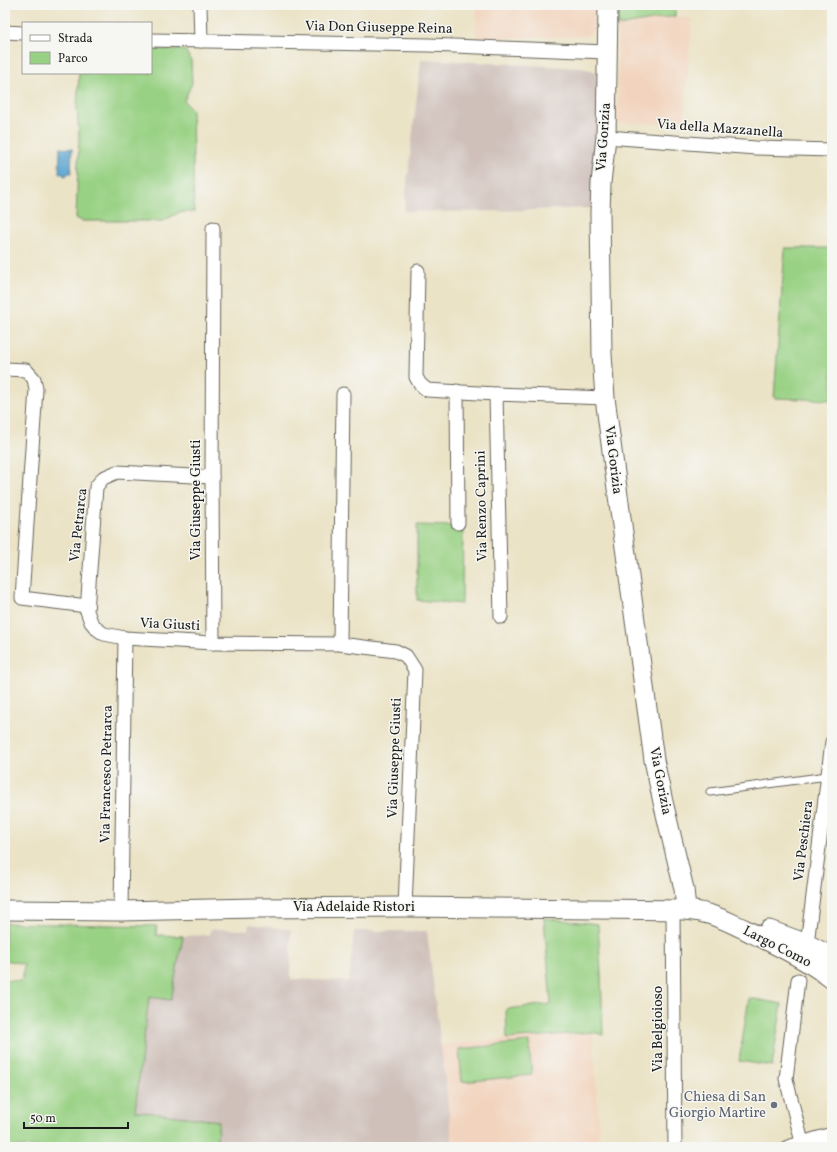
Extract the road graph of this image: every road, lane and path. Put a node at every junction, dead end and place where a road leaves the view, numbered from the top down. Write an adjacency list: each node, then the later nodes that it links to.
1 (200, 5): 6 (street)
2 (608, 5): 7 (main road, Via Gorizia)
3 (5, 32): 4 (street)
4 (22, 33)
5 (152, 40): 6 (street, Via Don Giuseppe Reina)
6 (200, 41): 7 (street, Via Don Giuseppe Reina)
7 (607, 52): 8 (main road, Via Gorizia)
8 (606, 137): 9 (street, Via della Mazzanella); 16 (main road, Via Gorizia)
9 (832, 150)
10 (213, 228): 17 (street, Via Giuseppe Giusti)
11 (418, 271): 13 (street)
12 (5, 369): 19 (street)
13 (457, 391): 15 (street); 18 (street, Via Renzo Caprini)
14 (343, 394): 23 (street)
15 (496, 394): 16 (street); 20 (street, Via Renzo Caprini)
16 (605, 398): 29 (main road, Via Gorizia)
17 (212, 477): 19 (street, Via Petrarca); 22 (street, Via Giuseppe Giusti)
18 (458, 523)
19 (87, 606): 21 (street, Via Petrarca)
20 (501, 617)
21 (125, 638): 22 (street, Via Giusti); 30 (street, Via Francesco Petrarca)
22 (213, 643): 23 (street, Via Giuseppe Giusti)
23 (340, 644): 27 (street, Via Giuseppe Giusti)
24 (832, 742): 25 (street, Via Peschiera)
25 (830, 776): 26 (lane); 32 (street, Via Peschiera)
26 (710, 792)
27 (405, 907): 29 (main road, Via Adelaide Ristori); 30 (main road, Via Adelaide Ristori)
28 (14, 910): 30 (main road, Via Adelaide Ristori)
29 (679, 910): 31 (main road, Largo Como); 38 (street, Via Belgioioso)
30 (121, 911)
31 (721, 919): 32 (main road, Largo Como); 34 (main road, Largo Como)
32 (807, 944): 33 (main road, Largo Como)
33 (832, 957)
34 (832, 978)
35 (798, 980): 37 (street)
36 (832, 1134): 37 (street)
37 (793, 1146)
38 (675, 1147)

